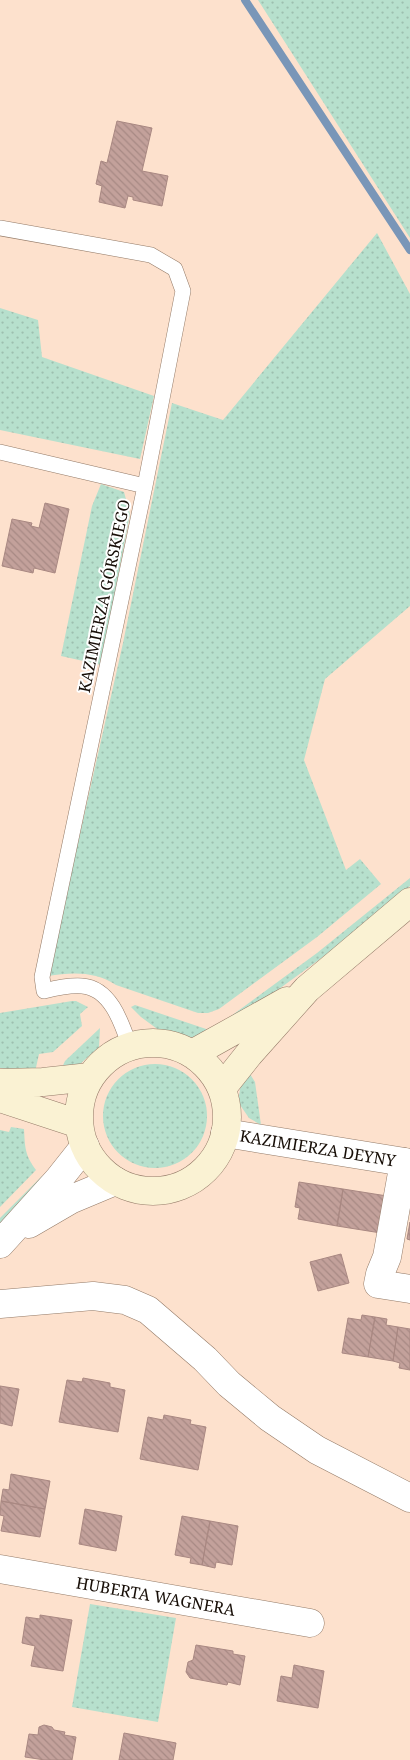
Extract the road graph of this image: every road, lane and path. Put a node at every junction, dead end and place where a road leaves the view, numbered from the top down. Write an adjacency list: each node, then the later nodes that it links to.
1 (0, 228): 3 (lane, KAZIMIERZA GÓRSKIEGO)
2 (0, 452): 3 (lane)
3 (145, 486): 6 (lane, KAZIMIERZA GÓRSKIEGO)
4 (410, 902): 5 (main road)
5 (307, 989): 7 (main road); 10 (main road)
6 (130, 1046): 7 (main road); 8 (main road)
7 (192, 1054): 10 (main road)
8 (90, 1077): 9 (main road); 13 (main road)
9 (0, 1083)
10 (222, 1088): 12 (main road)
11 (0, 1098): 13 (main road)
12 (225, 1133): 14 (street, KAZIMIERZA DEYNY); 15 (main road)
13 (82, 1135): 15 (main road); 16 (street)
14 (407, 1163): 17 (street)
15 (115, 1181): 16 (street)
16 (4, 1240)
17 (410, 1289)
18 (0, 1304): 19 (street)
19 (410, 1498)
20 (0, 1569): 21 (street, HUBERTA WAGNERA)
21 (310, 1624)

